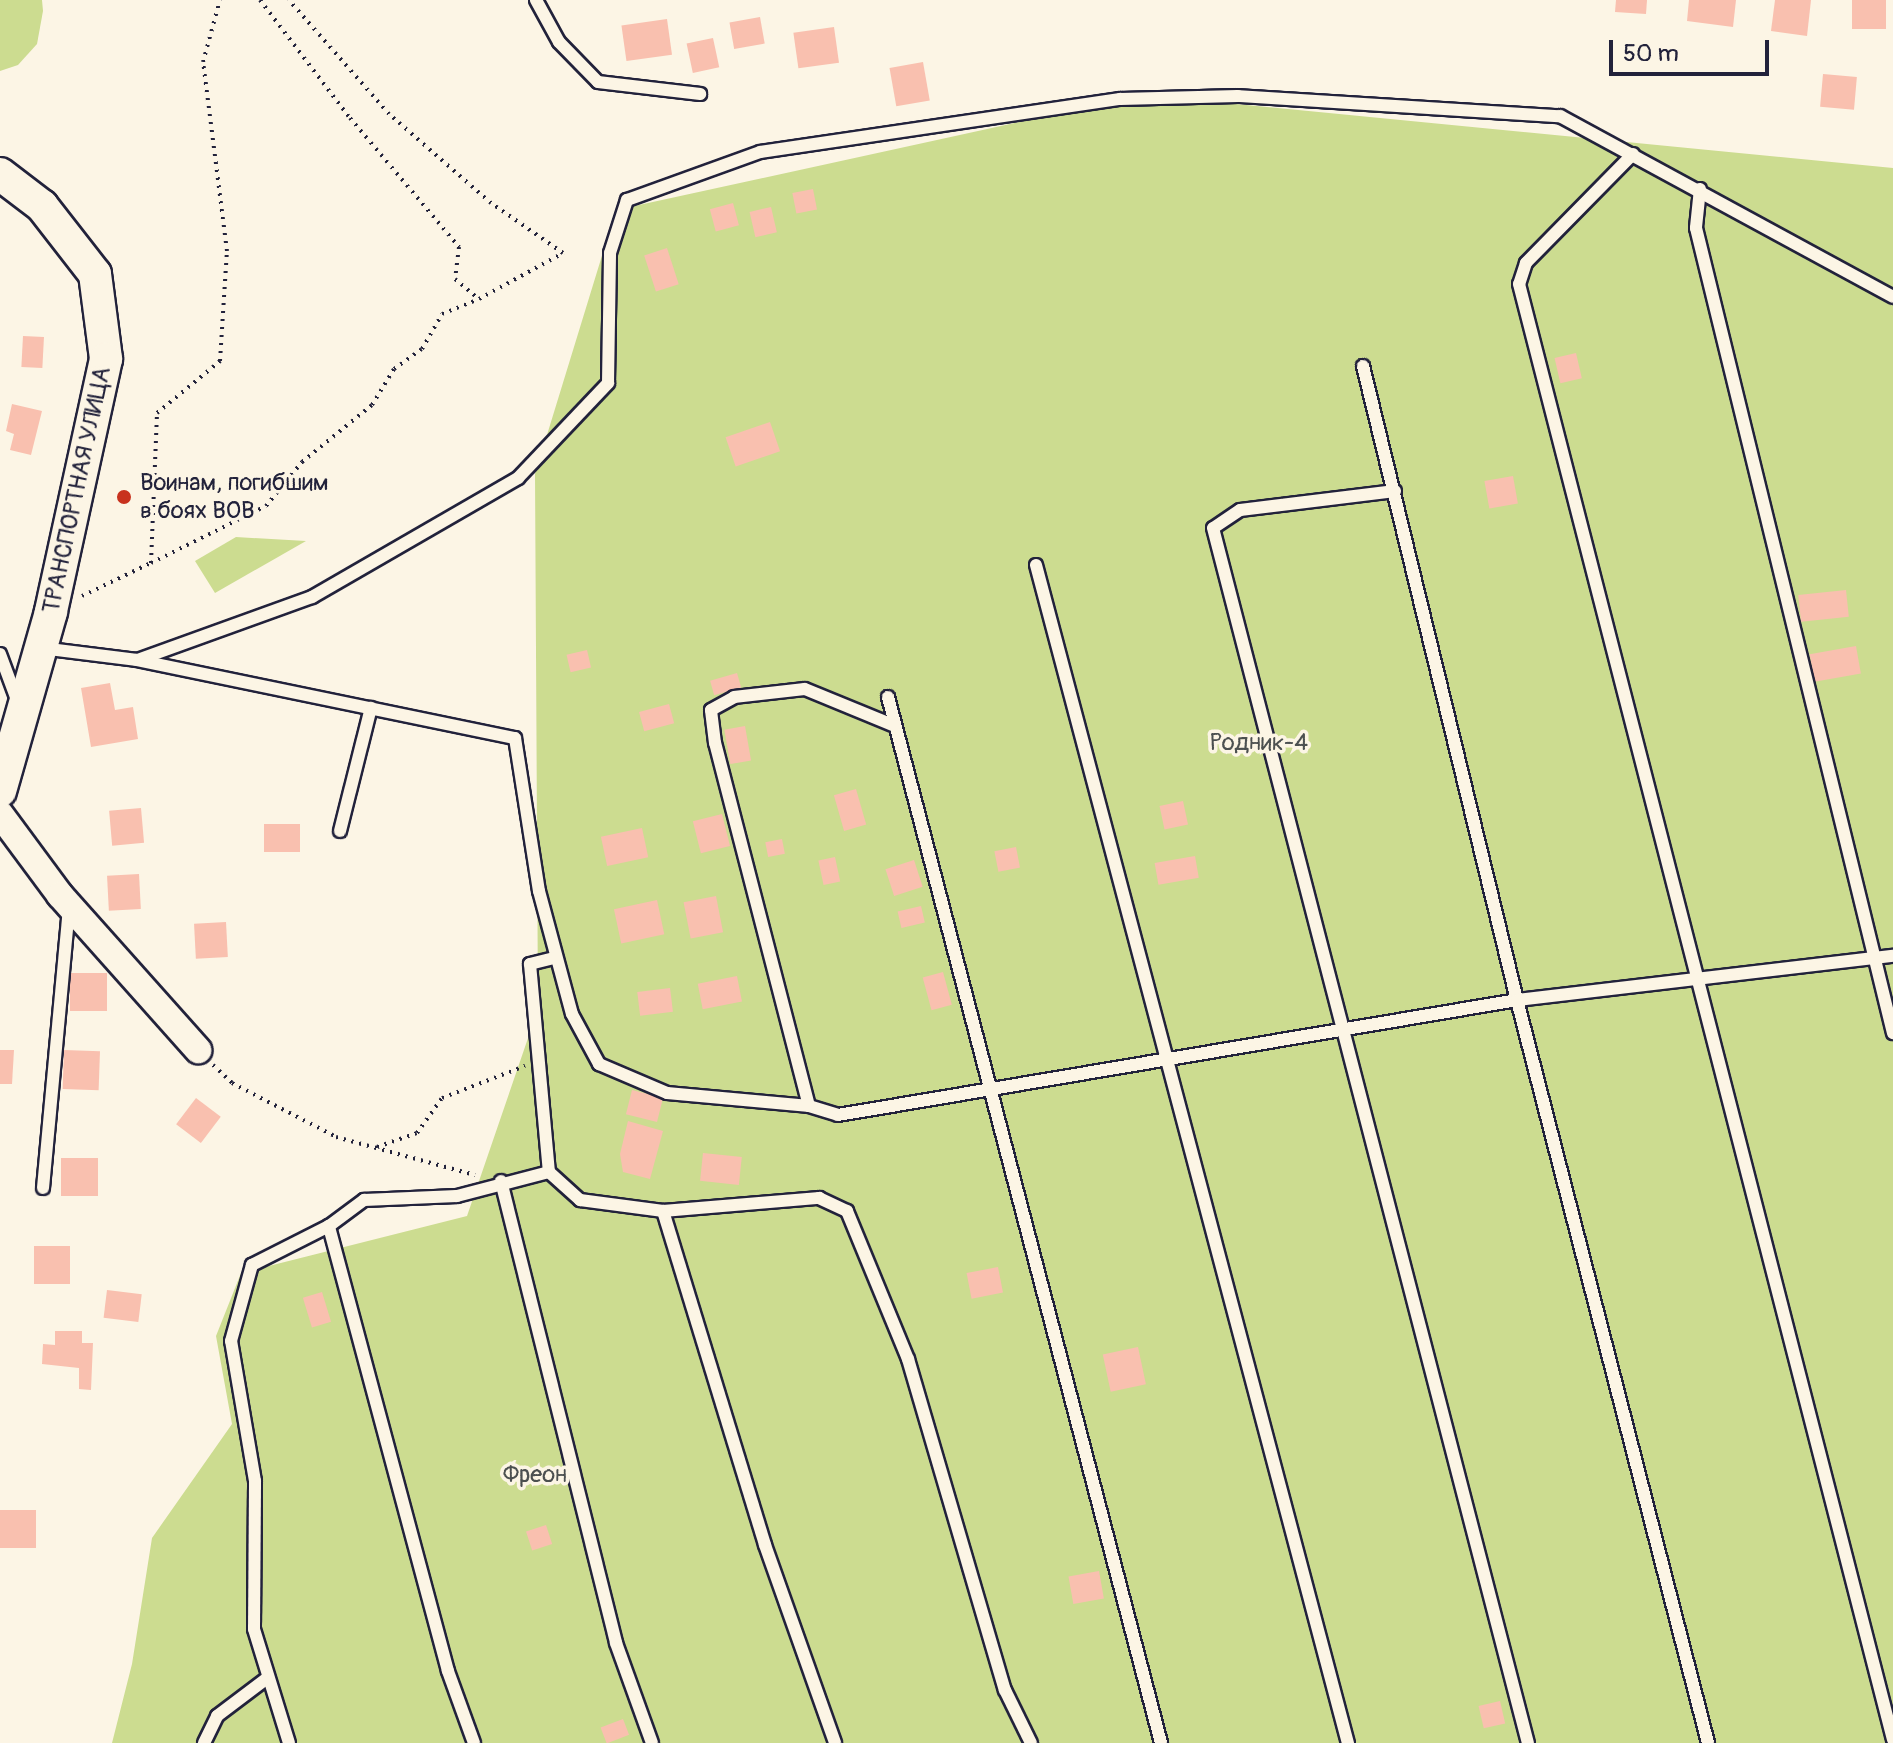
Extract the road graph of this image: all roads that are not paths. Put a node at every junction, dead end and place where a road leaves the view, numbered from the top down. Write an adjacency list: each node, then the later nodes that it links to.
1 (536, 0): 2 (lane)
2 (700, 94)
3 (1633, 154): 5 (lane); 12 (lane); 24 (lane)
4 (0, 174): 10 (street, ТРАНСПОРТНАЯ УЛИЦА)
5 (1700, 189): 6 (lane); 23 (lane)
6 (1893, 297)
7 (1363, 366): 8 (lane)
8 (1395, 491): 25 (lane); 26 (lane)
9 (1036, 565): 29 (lane)
10 (41, 648): 12 (lane); 14 (street, ТРАНСПОРТНАЯ УЛИЦА)
11 (0, 654): 14 (lane)
12 (137, 660): 15 (lane)
13 (888, 697): 16 (lane)
14 (20, 708): 17 (street, ТРАНСПОРТНАЯ УЛИЦА)
15 (371, 708): 19 (lane); 22 (lane)
16 (895, 726): 30 (lane); 31 (lane)
17 (0, 791)
18 (0, 814): 20 (street)
19 (340, 831)
20 (70, 907): 28 (street); 34 (lane)
21 (1893, 956): 23 (lane)
22 (554, 958): 31 (lane); 32 (lane)
23 (1871, 958): 24 (lane); 27 (lane)
24 (1700, 980): 25 (lane); 38 (lane)
25 (1517, 1000): 26 (lane); 48 (lane)
26 (1340, 1027): 29 (lane); 47 (lane)
27 (1893, 1033)
28 (198, 1050)
29 (1170, 1059): 30 (lane); 46 (lane)
30 (990, 1093): 31 (lane); 45 (lane)
31 (809, 1106)
32 (549, 1172): 33 (lane); 35 (lane)
33 (501, 1181): 36 (lane); 42 (lane)
34 (43, 1188)
35 (663, 1211): 43 (lane); 44 (lane)
36 (329, 1226): 37 (lane); 41 (lane)
37 (266, 1679): 39 (lane); 40 (lane)
38 (1893, 1740)
39 (204, 1743)
40 (289, 1743)
41 (474, 1743)
42 (652, 1743)
43 (835, 1743)
44 (1031, 1743)
45 (1161, 1743)
46 (1348, 1743)
47 (1528, 1743)
48 (1708, 1743)

